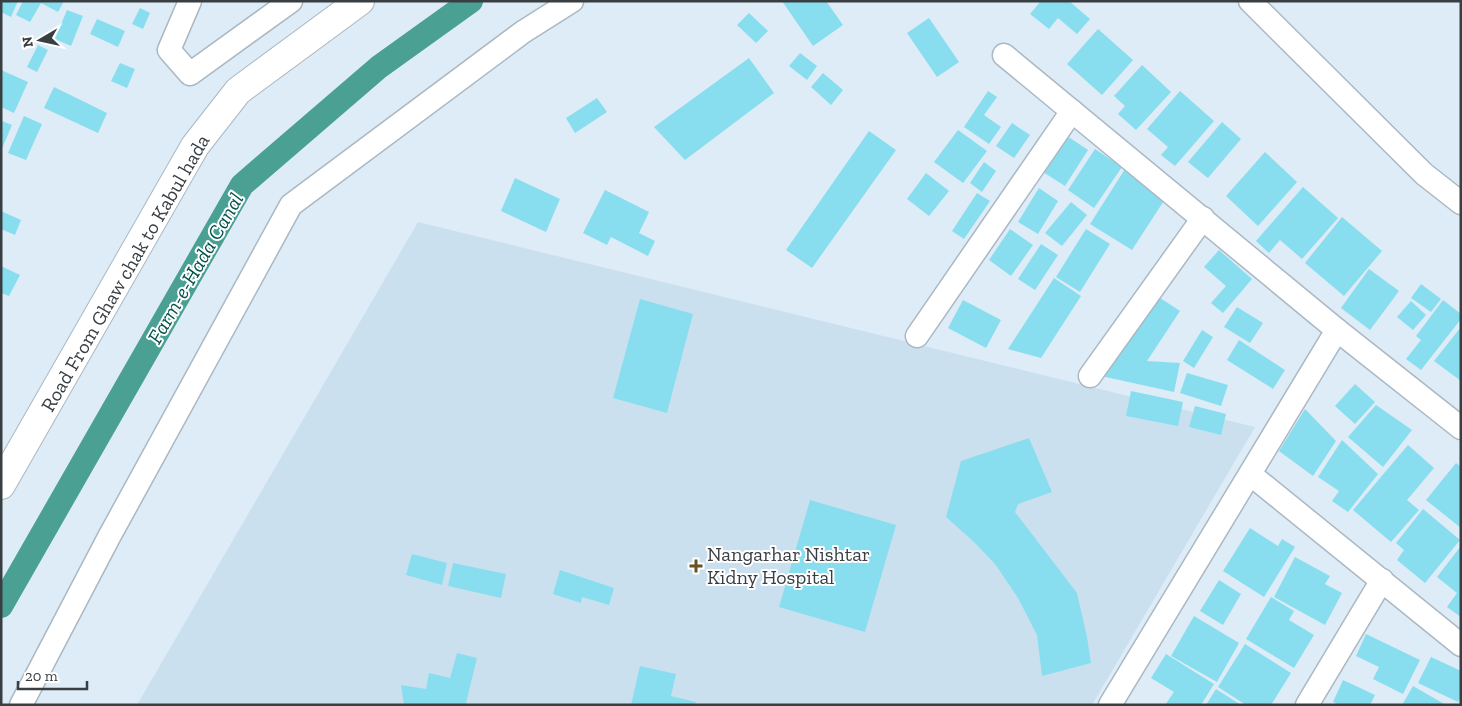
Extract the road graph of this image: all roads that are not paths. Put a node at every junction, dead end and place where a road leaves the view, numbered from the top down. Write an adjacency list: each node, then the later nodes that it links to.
1 (190, 1): 2 (street)
2 (291, 1)
3 (360, 1): 15 (street, Road From Ghaw chak to Kabul hada)
4 (572, 1): 18 (street)
5 (1250, 1): 8 (street)
6 (1004, 55): 7 (street)
7 (1072, 111): 9 (street); 11 (street)
8 (1461, 203)
9 (1203, 218): 10 (street); 12 (street)
10 (1337, 330): 13 (street); 14 (street)
11 (917, 336)
12 (1090, 376)
13 (1461, 428)
14 (1250, 474): 16 (street); 19 (street)
15 (1, 485)
16 (1382, 580): 17 (street); 20 (street)
17 (1461, 645)
18 (21, 705)
19 (1110, 705)
20 (1307, 705)

